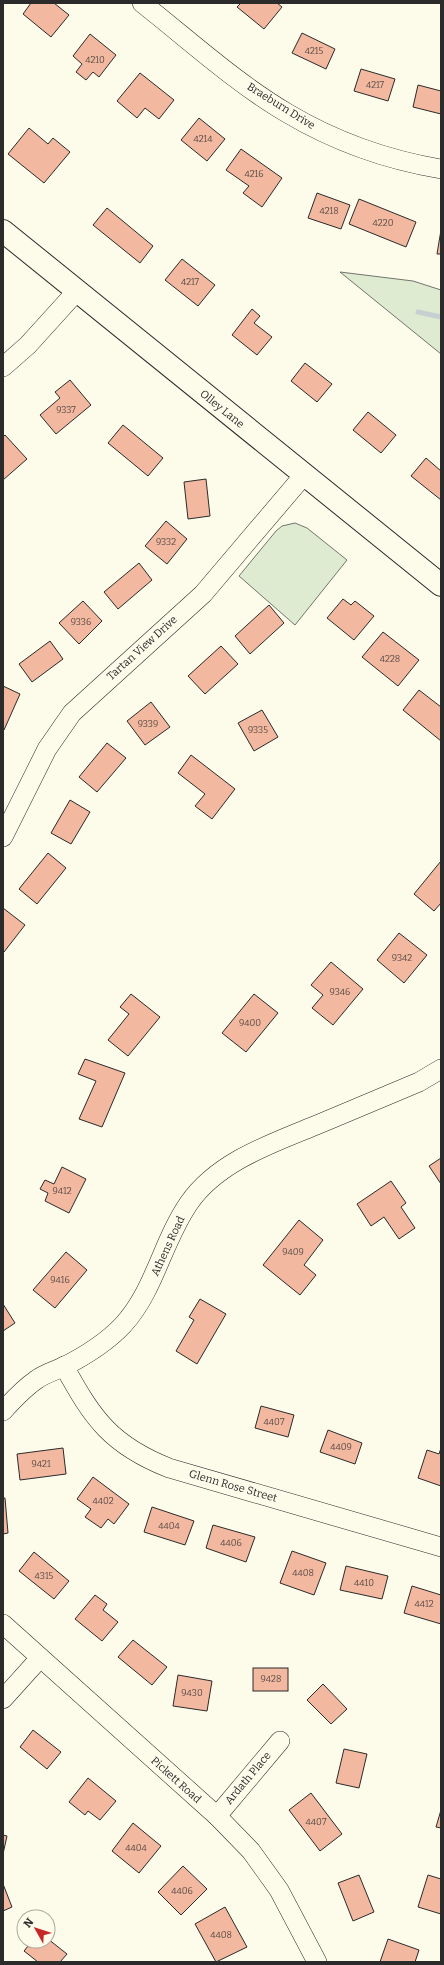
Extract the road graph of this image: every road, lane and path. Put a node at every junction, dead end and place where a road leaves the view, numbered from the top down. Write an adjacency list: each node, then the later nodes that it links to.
1 (142, 3): 2 (street, Braeburn Drive)
2 (441, 169)
3 (3, 231): 4 (main road, Olley Lane)
4 (76, 292): 5 (street); 6 (main road, Olley Lane)
5 (3, 367)
6 (304, 475): 7 (main road, Olley Lane); 8 (street, Tartan View Drive)
7 (441, 586)
8 (3, 837)
9 (441, 1069): 10 (street, Athens Road)
10 (64, 1366): 11 (street, Athens Road); 12 (street, Glenn Rose Street)
11 (3, 1411)
12 (441, 1547)
13 (3, 1624): 14 (street, Pickett Road)
14 (40, 1658): 15 (street); 17 (street, Pickett Road)
15 (3, 1699)
16 (280, 1741): 17 (street, Ardath Place)
17 (216, 1816): 18 (street, Pickett Road)
18 (317, 1962)

